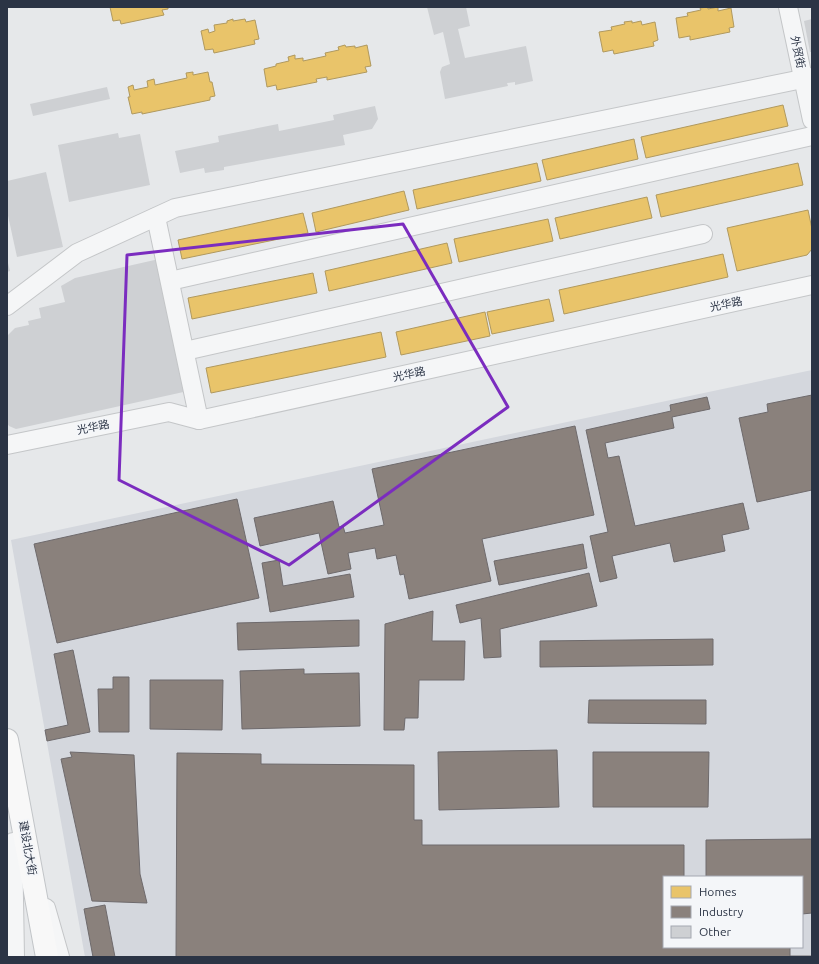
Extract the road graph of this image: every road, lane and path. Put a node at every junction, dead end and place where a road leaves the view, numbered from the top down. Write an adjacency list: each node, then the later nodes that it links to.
1 (788, 7): 2 (street, 外贸街)
2 (808, 78): 3 (street, 外贸街); 5 (street)
3 (812, 120)
4 (812, 136): 7 (street)
5 (156, 217): 7 (street); 9 (street)
6 (702, 234): 10 (street)
7 (170, 281): 10 (street)
8 (812, 285): 11 (street, 光华路)
9 (7, 306)
10 (185, 351): 11 (street)
11 (199, 420): 12 (street, 光华路)
12 (7, 445)
13 (7, 740): 15 (main road, 建设北大街)
14 (7, 811): 15 (main road)
15 (20, 842): 16 (street); 17 (main road); 18 (main road, 建设北大街); 19 (street)
16 (15, 957)
17 (36, 957)
18 (47, 957)
19 (60, 957)

